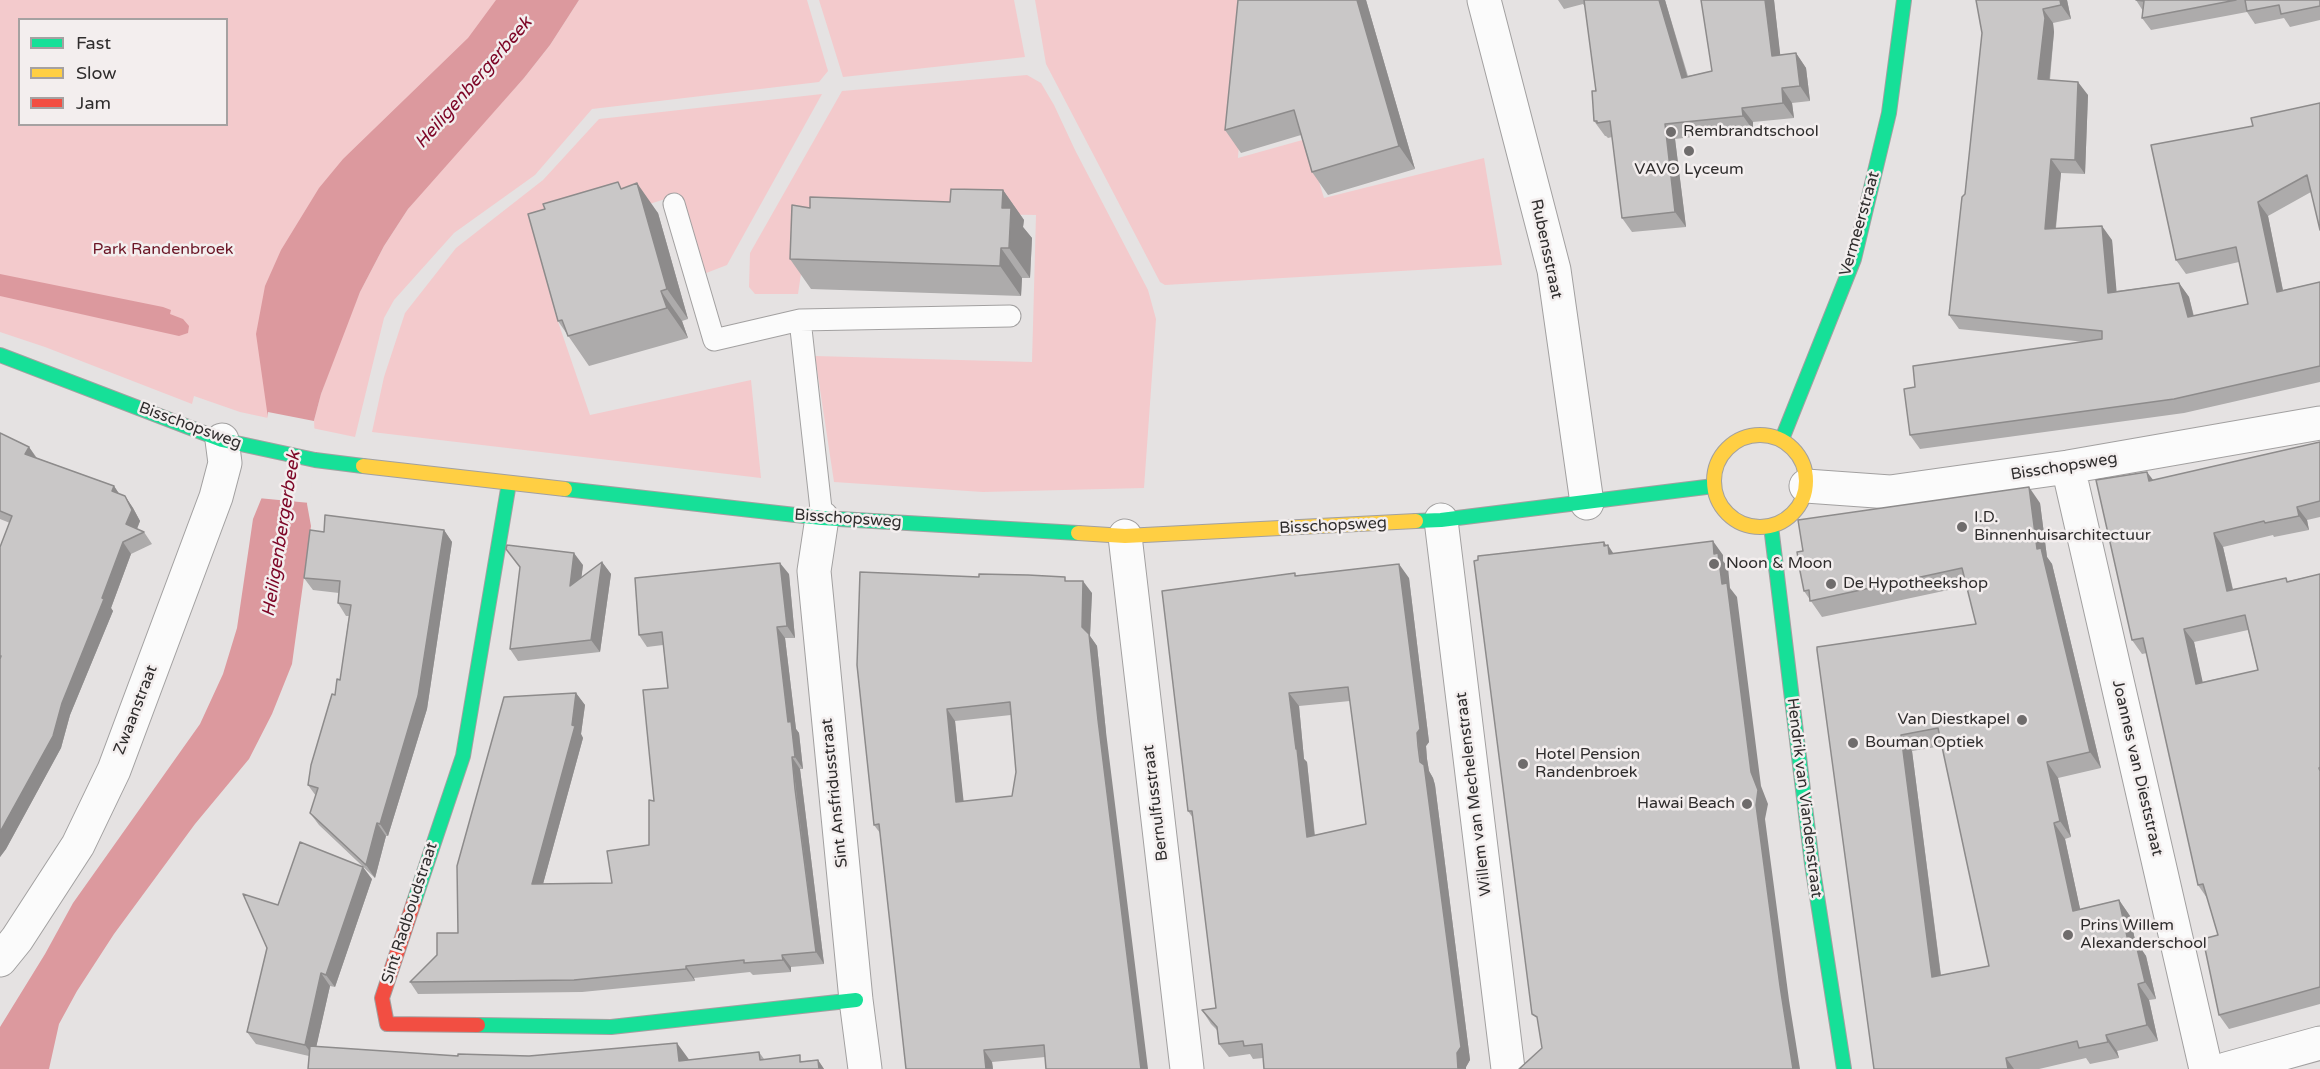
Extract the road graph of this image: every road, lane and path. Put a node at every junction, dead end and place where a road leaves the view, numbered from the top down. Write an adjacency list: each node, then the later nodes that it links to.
1 (1484, 0): 14 (street, Rubensstraat)
2 (1904, 0): 8 (street, Vermeerstraat)
3 (674, 204): 5 (lane)
4 (1010, 316): 5 (lane)
5 (800, 320): 15 (lane)
6 (0, 355): 9 (street, Bisschopsweg)
7 (2320, 423): 10 (street, Bisschopsweg)
8 (1782, 439): 12 (street); 13 (street)
9 (222, 440): 11 (street, Bisschopsweg); 19 (street, Zwaanstraat)
10 (2068, 467): 13 (street, Bisschopsweg); 26 (street, Joannes van Dieststraat)
11 (509, 483): 15 (street, Bisschopsweg); 20 (street, Sint Radboudstraat)
12 (1714, 486): 14 (street, Bisschopsweg); 17 (street)
13 (1806, 486): 17 (street)
14 (1587, 503): 16 (street, Bisschopsweg)
15 (822, 518): 18 (street, Bisschopsweg); 20 (street, Sint Ansfridusstraat)
16 (1441, 520): 18 (street, Bisschopsweg); 24 (street, Willem van Mechelenstraat)
17 (1771, 526): 25 (street, Hendrik van Viandenstraat)
18 (1125, 536): 23 (street, Bernulfusstraat)
19 (0, 960)
20 (856, 1000): 22 (street, Sint Ansfridusstraat)
21 (2320, 1043): 27 (street)
22 (865, 1069)
23 (1187, 1069)
24 (1508, 1069)
25 (1844, 1069)
26 (2206, 1069)
27 (2226, 1069)

